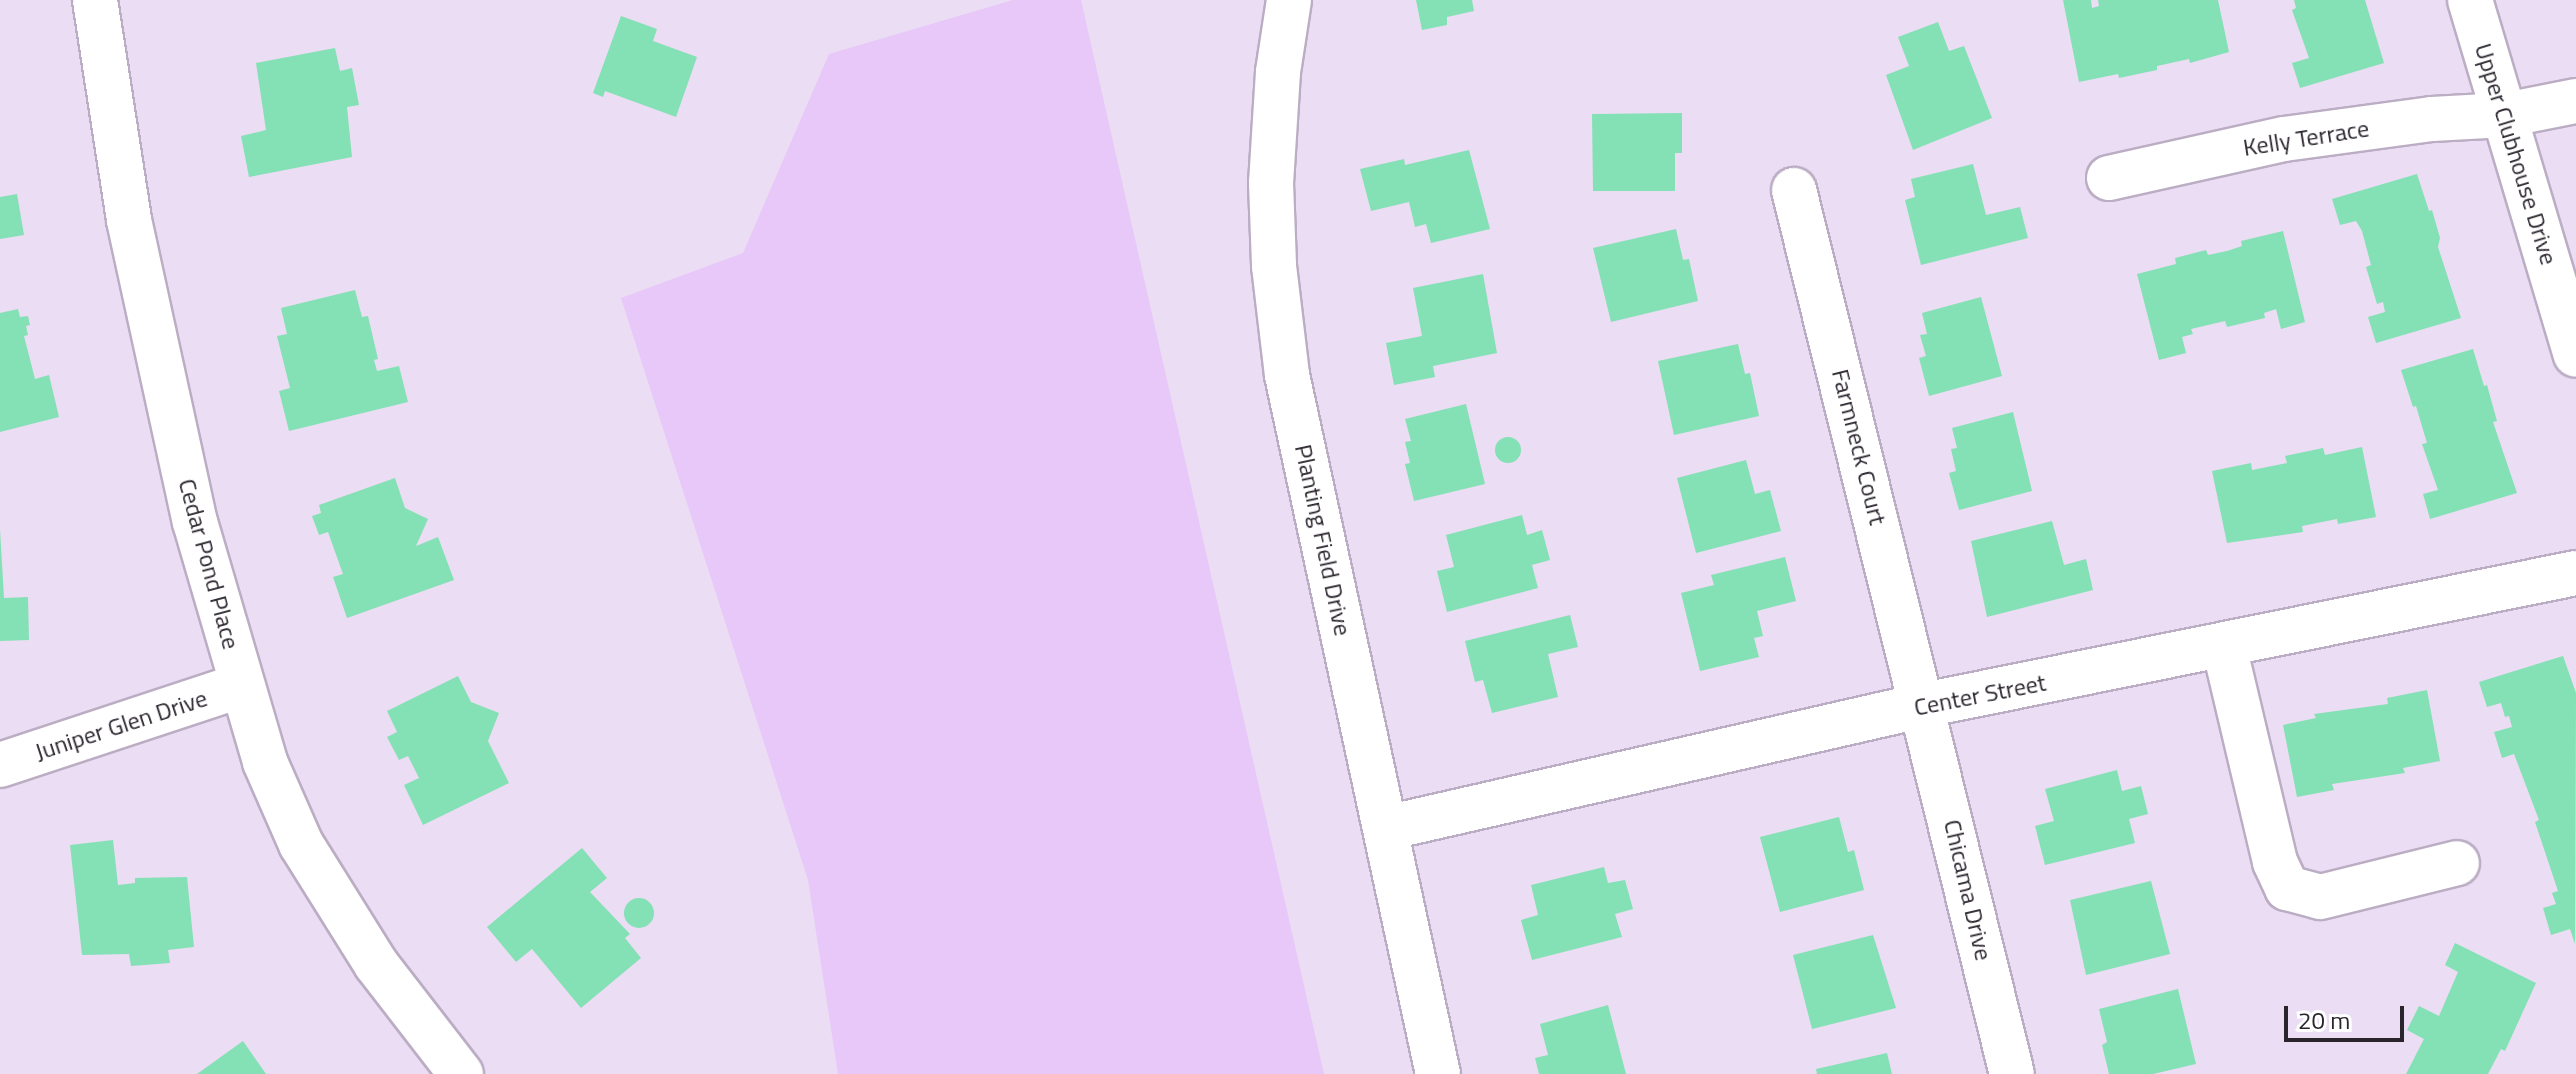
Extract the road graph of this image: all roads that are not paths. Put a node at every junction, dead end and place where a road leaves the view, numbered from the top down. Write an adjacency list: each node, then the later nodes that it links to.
1 (95, 0): 11 (street, Cedar Pond Place)
2 (1289, 0): 14 (street, Planting Field Drive)
3 (2470, 0): 5 (street, Upper Clubhouse Drive)
4 (2576, 101): 5 (street, Kelly Terrace)
5 (2505, 115): 6 (street, Kelly Terrace); 8 (street, Upper Clubhouse Drive)
6 (2109, 178)
7 (1794, 190): 12 (street, Farmneck Court)
8 (2576, 355)
9 (2576, 573): 10 (street, Center Street)
10 (2224, 646): 12 (street, Center Street); 15 (street)
11 (242, 685): 13 (street, Juniper Glen Drive); 16 (street, Cedar Pond Place)
12 (1924, 705): 14 (street, Center Street); 18 (street, Chicama Drive)
13 (0, 765)
14 (1386, 828): 17 (street, Planting Field Drive)
15 (2457, 863)
16 (461, 1074)
17 (1438, 1074)
18 (2012, 1074)

